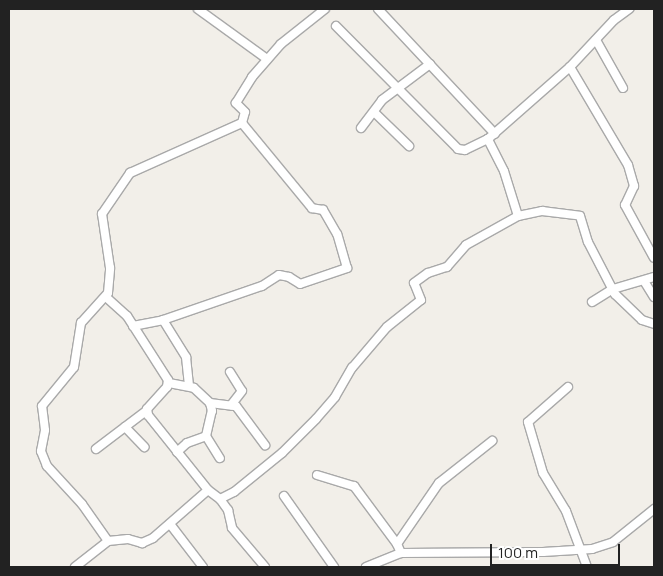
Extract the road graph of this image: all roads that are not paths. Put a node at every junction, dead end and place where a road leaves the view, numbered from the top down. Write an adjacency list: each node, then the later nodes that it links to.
1 (198, 9): 7 (street)
2 (325, 9): 7 (street)
3 (378, 9): 8 (street)
4 (628, 9): 6 (street)
5 (336, 26): 11 (street)
6 (596, 40): 9 (street); 10 (street)
7 (267, 59): 13 (street)
8 (430, 64): 11 (street); 15 (street)
9 (570, 67): 15 (street); 19 (street)
10 (622, 88)
11 (400, 89): 12 (street); 16 (street)
12 (374, 112): 14 (street); 17 (street)
13 (242, 123): 24 (street); 26 (street)
14 (361, 128)
15 (495, 134): 16 (street)
16 (488, 139): 18 (street)
17 (410, 146)
18 (518, 216): 22 (street); 47 (street)
19 (654, 258)
20 (654, 276): 21 (street)
21 (644, 281): 22 (street); 23 (street)
22 (612, 289): 25 (street); 27 (street)
23 (654, 296)
24 (106, 297): 28 (street); 50 (street)
25 (592, 302)
26 (163, 320): 28 (street); 31 (street)
27 (654, 324)
28 (133, 326): 30 (street)
29 (230, 372): 34 (street)
30 (169, 383): 31 (street); 35 (street)
31 (189, 386): 33 (street)
32 (568, 387): 52 (street)
33 (210, 403): 34 (street); 37 (street)
34 (231, 405): 39 (street)
35 (146, 411): 36 (street); 42 (street)
36 (126, 427): 40 (street); 41 (street)
37 (206, 436): 42 (street); 43 (street)
38 (492, 441): 51 (street)
39 (265, 444)
40 (144, 447)
41 (96, 449)
42 (177, 452): 45 (street)
43 (220, 458)
44 (317, 475): 51 (street)
45 (208, 490): 47 (street); 49 (street)
46 (284, 496): 57 (street)
47 (220, 499): 56 (street)
48 (654, 509): 52 (street)
49 (170, 524): 50 (street); 55 (street)
50 (108, 541): 54 (street)
51 (397, 544): 53 (street)
52 (578, 549): 53 (street); 59 (street)
53 (401, 553): 58 (street)
54 (75, 567)
55 (203, 567)
56 (265, 567)
57 (334, 567)
58 (366, 567)
59 (587, 567)

